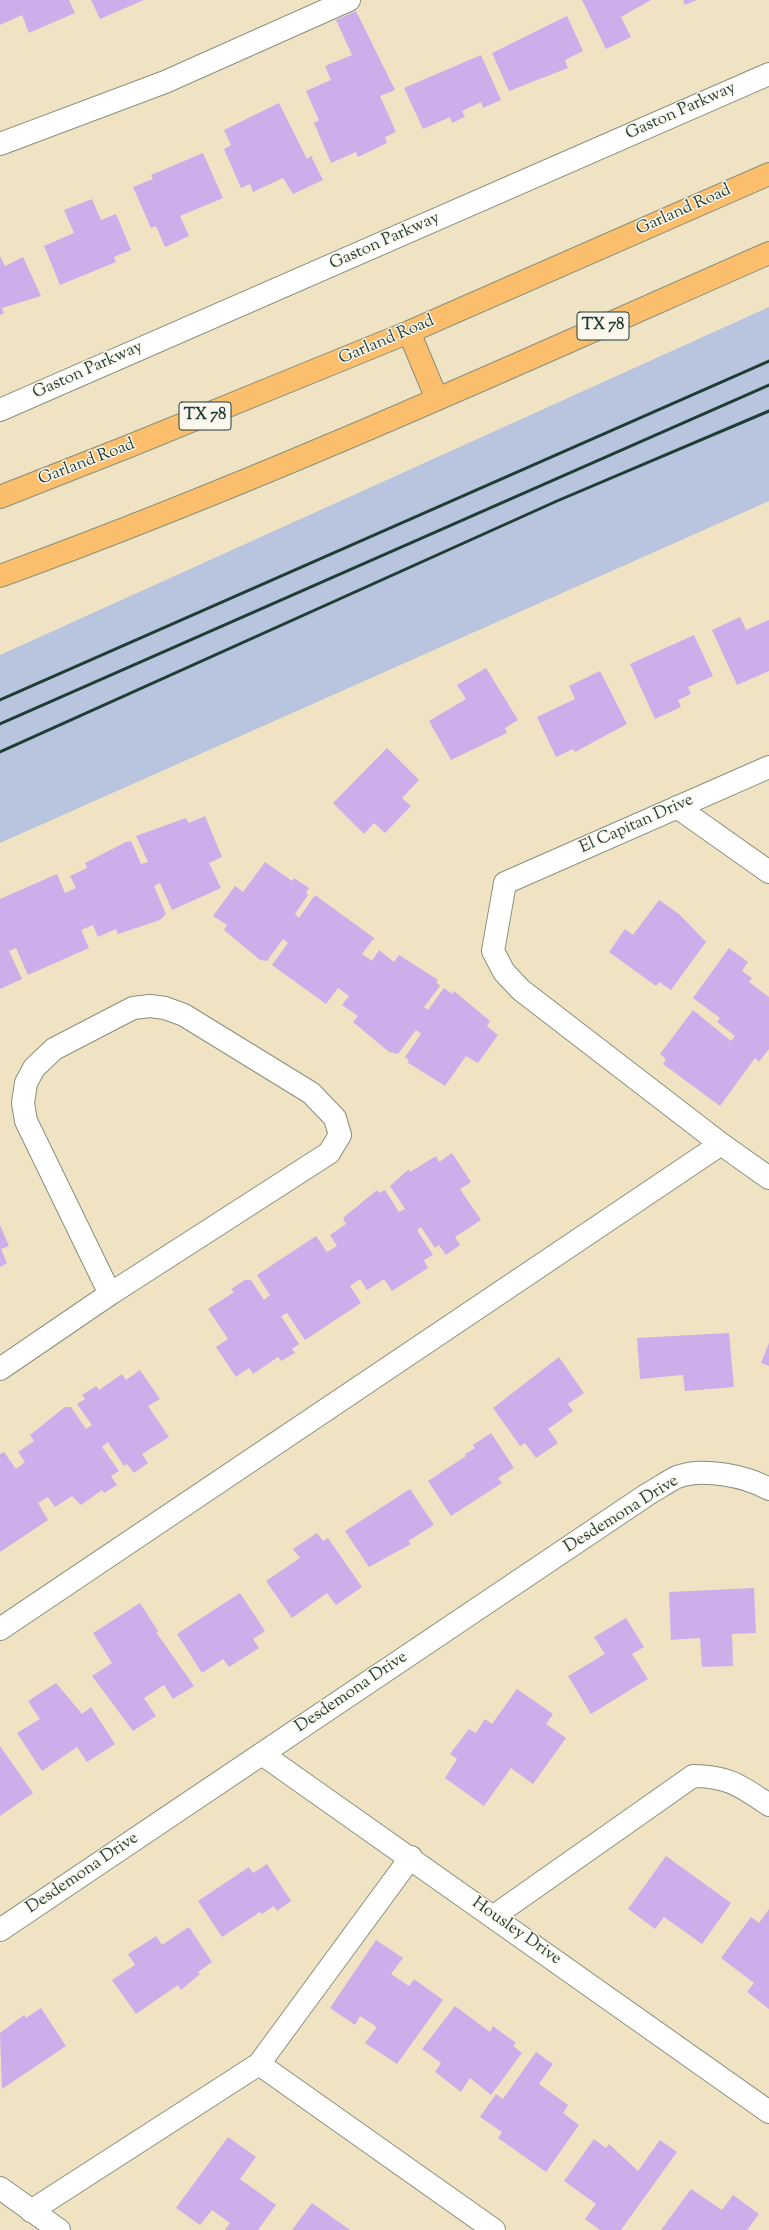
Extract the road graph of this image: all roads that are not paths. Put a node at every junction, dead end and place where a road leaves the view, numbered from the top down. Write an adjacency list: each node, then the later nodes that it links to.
1 (349, 0): 3 (street)
2 (769, 74): 8 (street, Gaston Parkway)
3 (0, 144)
4 (769, 174): 6 (main road, Garland Road / TX 78)
5 (769, 253): 7 (main road, TX 78)
6 (409, 332): 7 (main road); 9 (main road, Garland Road / TX 78)
7 (437, 399): 10 (main road, TX 78)
8 (0, 410)
9 (0, 497)
10 (0, 576)
11 (769, 767): 12 (street, El Capitan Drive)
12 (677, 807): 13 (street); 14 (street, El Capitan Drive)
13 (769, 872)
14 (721, 1144): 15 (street); 19 (street)
15 (769, 1178)
16 (110, 1294): 16 (street); 17 (street)
17 (0, 1369)
18 (769, 1489): 20 (street, Desdemona Drive)
19 (0, 1629)
20 (262, 1754): 22 (street, Housley Drive); 24 (street, Desdemona Drive)
21 (769, 1806): 23 (street)
22 (411, 1857): 23 (street, Housley Drive); 25 (street)
23 (494, 1916): 26 (street, Housley Drive)
24 (0, 1930)
25 (259, 2064): 28 (street); 30 (street)
26 (769, 2112)
27 (3, 2196): 28 (street)
28 (31, 2210): 29 (street)
29 (59, 2230)
30 (494, 2230)

